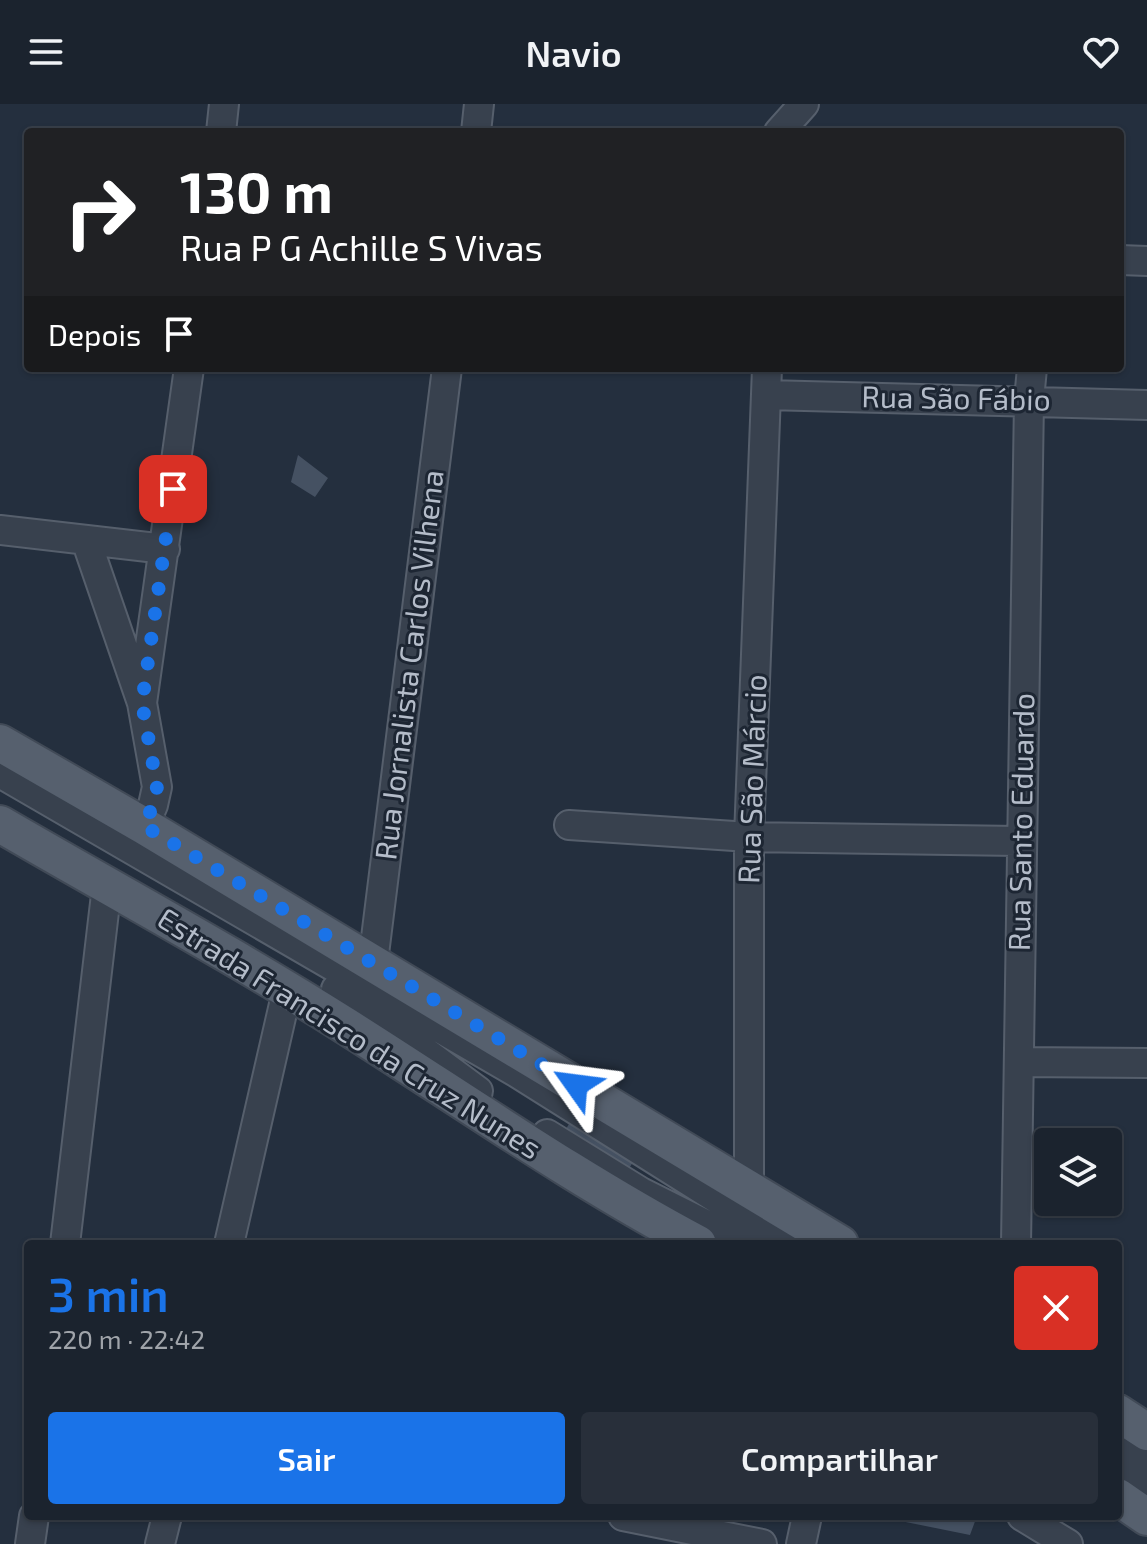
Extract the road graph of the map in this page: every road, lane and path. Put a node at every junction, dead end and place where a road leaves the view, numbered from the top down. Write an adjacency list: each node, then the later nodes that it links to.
1 (224, 104): 5 (street)
2 (479, 104): 6 (street)
3 (778, 104): 7 (street)
4 (804, 104): 8 (street)
5 (221, 128)
6 (476, 128)
7 (779, 128)
8 (783, 128)
9 (1124, 260): 10 (street)
10 (1147, 261)
11 (188, 372): 19 (street)
12 (447, 372): 30 (street, Rua Jornalista Carlos Vilhena)
13 (1032, 372): 15 (street, Rua Santo Eduardo)
14 (766, 382): 15 (street, Rua São Fábio); 27 (street, Rua São Márcio)
15 (1029, 400): 16 (street, Rua São Fábio); 28 (street, Rua Santo Eduardo)
16 (1147, 405)
17 (0, 530): 18 (street)
18 (86, 540): 19 (street); 20 (street)
19 (165, 549): 20 (street)
20 (142, 703): 26 (street)
21 (0, 743): 26 (main road)
22 (0, 773): 39 (street)
23 (0, 794): 38 (street)
24 (0, 824): 29 (main road, Estrada Francisco da Cruz Nunes)
25 (569, 825): 27 (street)
26 (144, 826): 30 (main road)
27 (749, 837): 28 (street); 34 (street, Rua São Márcio)
28 (1021, 841): 32 (street, Rua Santo Eduardo)
29 (107, 886): 31 (main road, Estrada Francisco da Cruz Nunes); 35 (street)
30 (373, 962): 34 (main road)
31 (287, 991): 36 (street); 37 (main road, Estrada Francisco da Cruz Nunes)
32 (1019, 1062): 33 (street); 41 (street, Rua Santo Eduardo)
33 (1147, 1063)
34 (749, 1190): 40 (main road)
35 (65, 1240)
36 (230, 1240)
37 (691, 1240)
38 (737, 1240)
39 (783, 1240)
40 (833, 1240)
41 (1016, 1240)
42 (1122, 1416): 43 (main road)
43 (1147, 1432)
44 (1122, 1444): 45 (street)
45 (1147, 1460)
46 (1122, 1470): 47 (street)
47 (1147, 1486)
48 (1122, 1500): 49 (main road)
49 (1147, 1517)
50 (33, 1520): 56 (street)
51 (166, 1520): 57 (street)
52 (634, 1520): 55 (street)
53 (806, 1520): 59 (street)
54 (1029, 1520): 60 (street)
55 (674, 1535): 58 (street)
56 (30, 1544)
57 (160, 1544)
58 (762, 1544)
59 (801, 1544)
60 (1068, 1544)

